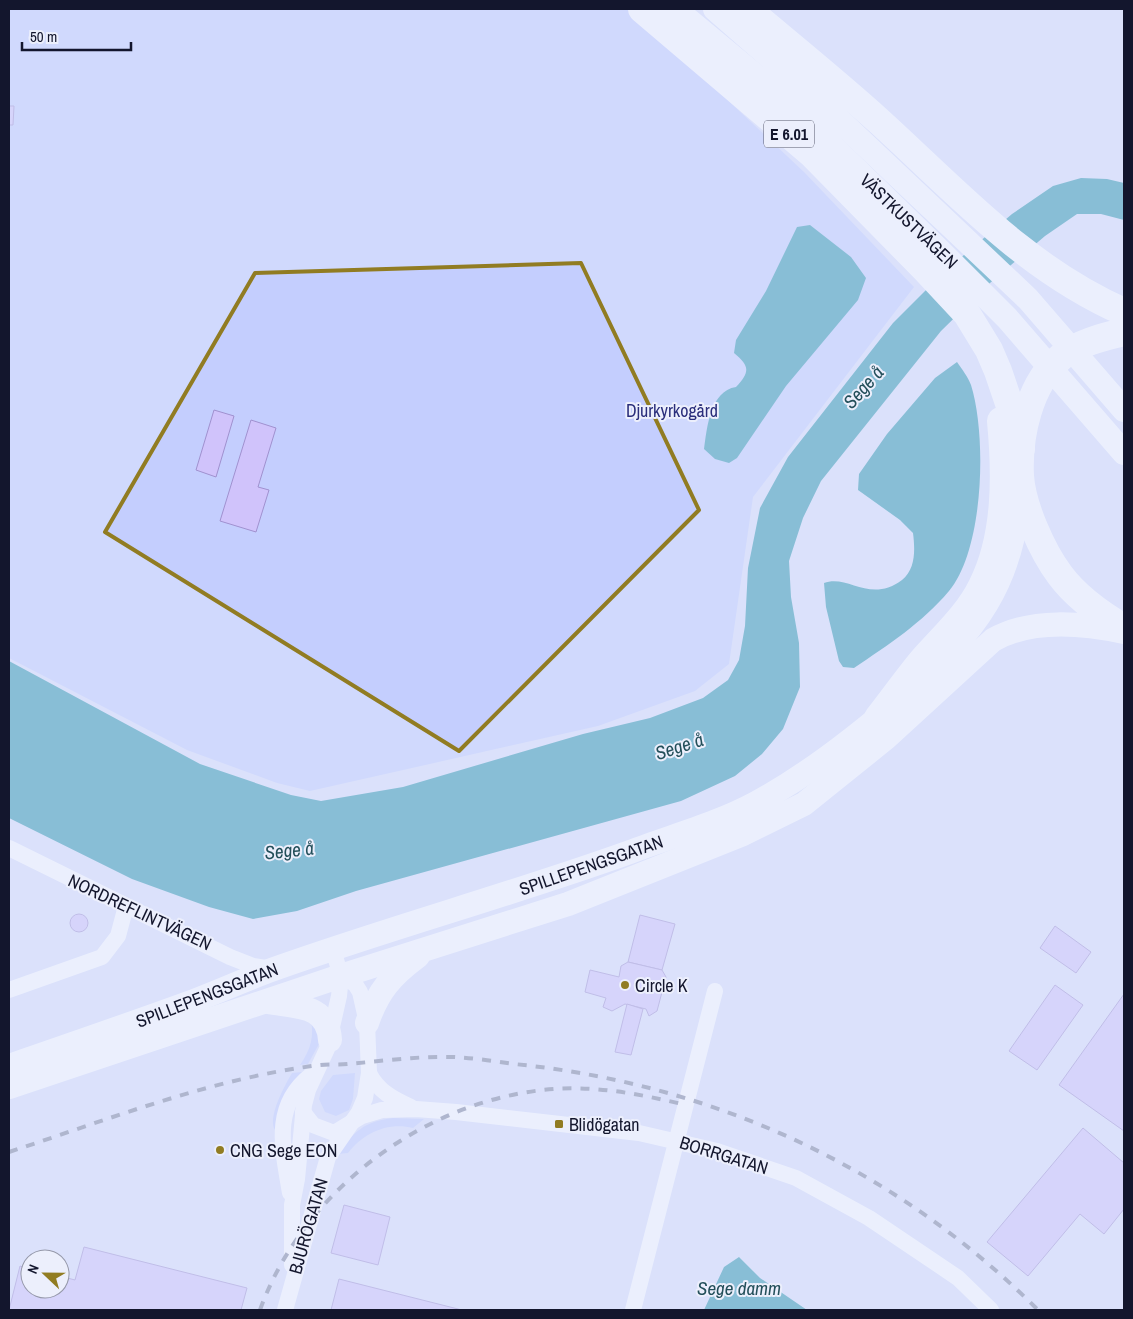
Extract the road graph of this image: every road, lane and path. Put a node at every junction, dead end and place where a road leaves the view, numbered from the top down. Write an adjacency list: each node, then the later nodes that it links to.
1 (642, 9): 7 (highway, E 6.01)
2 (675, 9): 10 (street, VÄSTKUSTVÄGEN)
3 (715, 9): 8 (street, VÄSTKUSTVÄGEN)
4 (747, 9): 5 (highway)
5 (1124, 312)
6 (1124, 332): 9 (highway)
7 (989, 350): 9 (highway, E 6.01); 14 (highway)
8 (1124, 410)
9 (1021, 450): 11 (highway)
10 (1124, 453)
11 (1020, 478): 12 (highway); 14 (street, SPILLEPENGSGATAN)
12 (1124, 628)
13 (1124, 632): 17 (street, SPILLEPENGSGATAN)
14 (878, 718): 18 (street, SPILLEPENGSGATAN)
15 (9, 848): 16 (street, NORDREFLINTVÄGEN)
16 (126, 906): 19 (street, NORDREFLINTVÄGEN); 21 (street)
17 (431, 947): 20 (street, SPILLEPENGSGATAN); 24 (street)
18 (333, 950): 19 (street, SPILLEPENGSGATAN); 20 (street, BJURÖGATAN)
19 (274, 969): 26 (street, SPILLEPENGSGATAN)
20 (341, 976): 23 (street, SPILLEPENGSGATAN); 24 (street, BJURÖGATAN); 25 (street, BJURÖGATAN)
21 (9, 990)
22 (715, 991): 33 (street)
23 (266, 1002): 25 (street); 29 (street, SPILLEPENGSGATAN)
24 (367, 1023): 28 (street, BJURÖGATAN)
25 (330, 1040): 27 (street, BJURÖGATAN)
26 (9, 1066)
27 (319, 1069): 31 (street, BJURÖGATAN); 34 (street, BJURÖGATAN)
28 (369, 1073): 30 (street, BORRGATAN); 32 (street, BJURÖGATAN)
29 (9, 1087)
30 (416, 1109): 32 (street, BORRGATAN); 33 (street, BORRGATAN)
31 (303, 1112): 32 (street, BORRGATAN); 34 (street, BJURÖGATAN)
32 (350, 1126): 35 (street, BJURÖGATAN)
33 (677, 1140): 37 (street); 38 (street, BORRGATAN)
34 (292, 1205): 35 (street, BJURÖGATAN)
35 (291, 1288): 36 (street, BJURÖGATAN)
36 (285, 1310)
37 (633, 1310)
38 (991, 1310)

